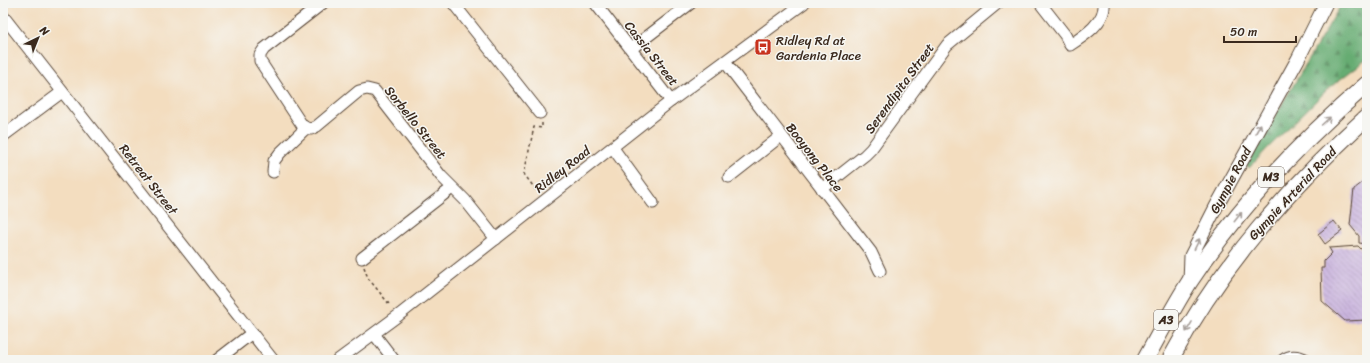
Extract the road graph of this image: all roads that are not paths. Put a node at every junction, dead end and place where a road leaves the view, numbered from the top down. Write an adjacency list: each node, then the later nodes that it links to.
1 (323, 3): 18 (street)
2 (453, 3): 16 (street)
3 (595, 3): 11 (street, Cassia Street)
4 (691, 3): 11 (street)
5 (804, 3): 12 (street, Ridley Road)
6 (998, 3): 25 (street, Serendipita Street)
7 (1040, 3): 8 (street)
8 (1104, 3)
9 (1326, 3): 30 (main road, Gympie Road, one-way to 9)
10 (3, 16): 14 (street, Retreat Street)
11 (631, 49): 15 (street, Cassia Street)
12 (725, 62): 15 (street, Ridley Road); 20 (street, Booyong Place)
13 (1367, 84): 30 (highway, Gympie Arterial Road / M3, one-way to 13)
14 (62, 92): 19 (street); 32 (street, Retreat Street)
15 (671, 101): 21 (street, Ridley Road)
16 (540, 113)
17 (1367, 117): 31 (highway, Gympie Arterial Road / M3)
18 (306, 128): 22 (street, Sorbello Street); 24 (street, Sorbello Street)
19 (3, 136)
20 (781, 136): 23 (street); 25 (street, Booyong Place)
21 (613, 148): 26 (street); 27 (street, Ridley Road)
22 (273, 172)
23 (729, 177)
24 (452, 188): 27 (street, Sorbello Street); 28 (street)
25 (822, 190): 29 (street, Booyong Place)
26 (653, 203)
27 (496, 238): 33 (street, Ridley Road)
28 (362, 258)
29 (880, 271)
30 (1190, 282): 38 (highway, Gympie Road / A3)
31 (1210, 294): 39 (highway, A3, one-way to 39)
32 (252, 333): 34 (street); 35 (street, Retreat Street)
33 (374, 334): 36 (street, Ridley Road); 37 (street)
34 (217, 360)
35 (273, 360)
36 (338, 360)
37 (394, 360)
38 (1145, 360)
39 (1170, 360)
40 (1283, 360): 41 (street)
41 (1307, 360)

